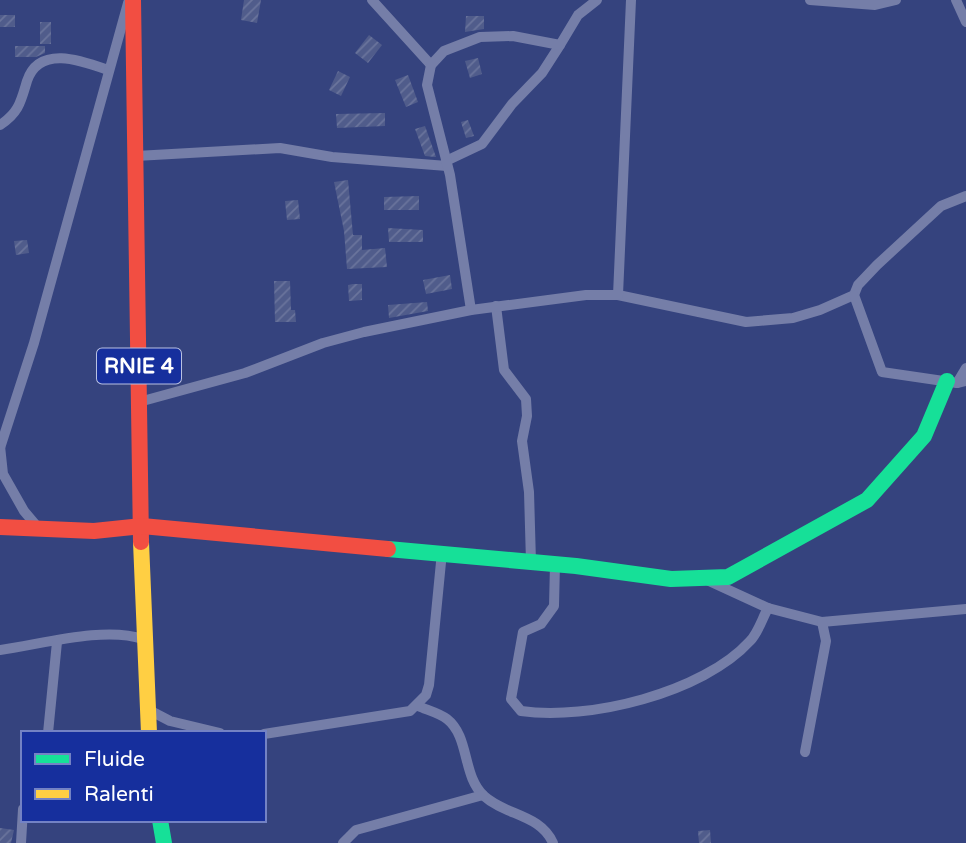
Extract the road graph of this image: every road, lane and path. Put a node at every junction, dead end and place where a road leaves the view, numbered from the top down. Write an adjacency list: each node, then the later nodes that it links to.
1 (131, 0): 11 (street); 13 (street, RNIE 4)
2 (372, 0): 10 (street)
3 (597, 0): 9 (street)
4 (631, 0): 16 (street)
5 (810, 0): 6 (street)
6 (896, 0)
7 (956, 0): 8 (street)
8 (966, 22)
9 (560, 45): 10 (street); 14 (street)
10 (431, 65): 14 (street)
11 (108, 70): 12 (street); 23 (street)
12 (0, 125)
13 (136, 156): 14 (street); 22 (street, RNIE 4)
14 (446, 164): 19 (street)
15 (966, 197): 17 (street)
16 (618, 295): 17 (street); 18 (street)
17 (854, 295): 21 (street)
18 (496, 306): 19 (street); 28 (street)
19 (471, 310): 22 (street)
20 (966, 368): 21 (street)
21 (957, 381): 30 (street)
22 (139, 402): 24 (street, RNIE 4)
23 (0, 447): 26 (street)
24 (142, 526): 26 (street); 27 (street); 34 (street, RNIE 4)
25 (0, 527): 26 (street)
26 (40, 530)
27 (442, 552): 28 (street); 37 (street)
28 (531, 562): 29 (street)
29 (555, 564): 30 (street); 31 (street)
30 (709, 581): 31 (street)
31 (768, 608): 33 (street)
32 (966, 609): 33 (street)
33 (822, 622): 43 (street)
34 (143, 639): 35 (street); 38 (street, RNIE 4)
35 (57, 642): 36 (street); 39 (street)
36 (0, 650)
37 (418, 706): 42 (street); 44 (street)
38 (147, 709): 40 (street, RNIE 4); 41 (street)
39 (48, 731)
40 (149, 731)
41 (212, 731)
42 (266, 734)
43 (805, 752)
44 (483, 795): 49 (street); 50 (street)
45 (23, 822): 47 (street)
46 (160, 822): 48 (street)
47 (22, 843)
48 (164, 843)
49 (343, 843)
50 (553, 843)

